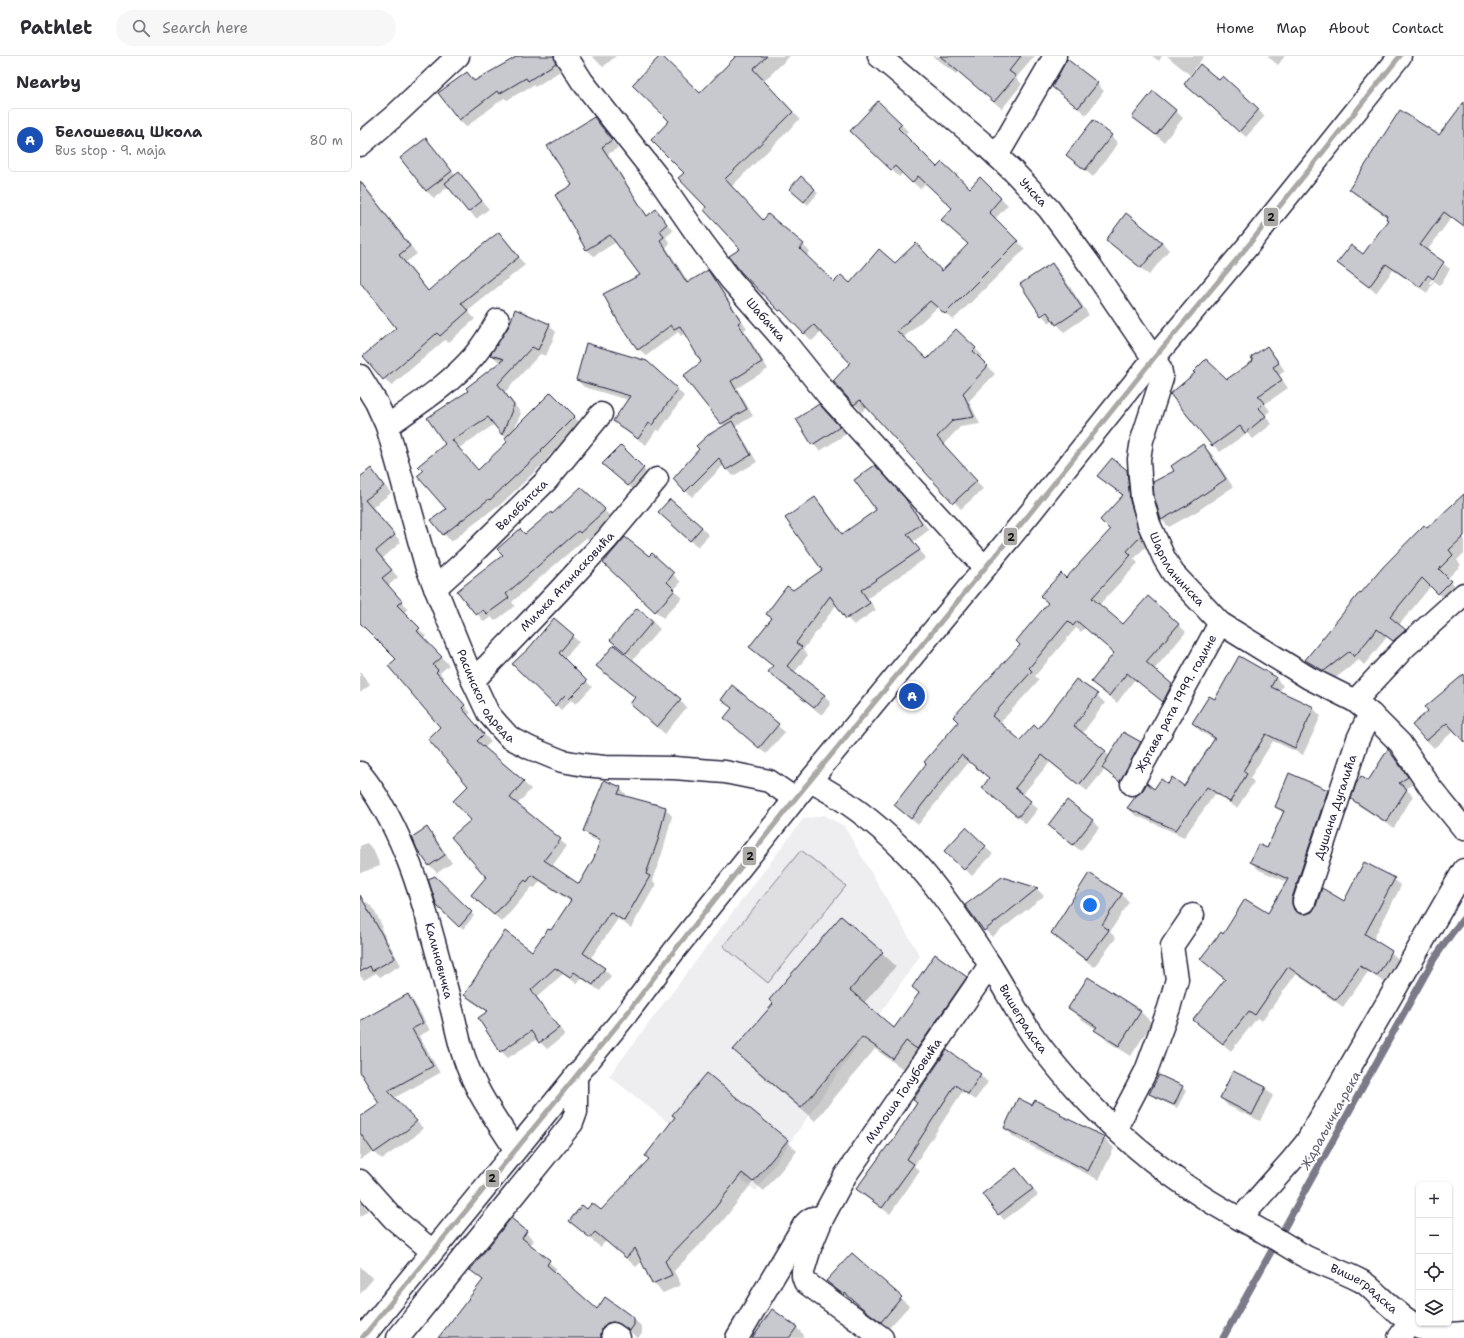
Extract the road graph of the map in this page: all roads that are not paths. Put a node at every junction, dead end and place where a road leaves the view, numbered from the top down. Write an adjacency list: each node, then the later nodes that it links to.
1 (458, 56): 6 (street)
2 (566, 56): 14 (street, Шабачка)
3 (879, 56): 7 (street, Унска)
4 (1056, 56): 7 (street)
5 (1400, 56): 9 (street)
6 (360, 145)
7 (997, 156): 9 (street, Унска)
8 (498, 320): 12 (street)
9 (1154, 358): 14 (street); 17 (street, Шарпланинска)
10 (360, 376): 12 (street, Расинског одреда)
11 (601, 414): 15 (street, Велебитска)
12 (387, 426): 15 (street, Расинског одреда)
13 (657, 479): 18 (street, Миљка Атанасковића)
14 (985, 568): 22 (street)
15 (435, 588): 18 (street, Расинског одреда)
16 (1464, 594): 19 (street)
17 (1220, 623): 19 (street, Шарпланинска); 23 (street, Жртава рата 1999. године)
18 (473, 681): 24 (street, Расинског одреда)
19 (1355, 701): 20 (street, Шарпланинска)
20 (1372, 714): 25 (street, Шарпланинска); 27 (street, Душана Дугалића)
21 (360, 773): 32 (street, Калиновичка)
22 (810, 781): 24 (street); 29 (street, Вишеградска)
23 (1132, 784)
24 (795, 799): 30 (street)
25 (1464, 828)
26 (1464, 870): 35 (street)
27 (1304, 902)
28 (1192, 915): 31 (street)
29 (990, 965): 31 (street, Вишеградска); 34 (street, Милоша Голубовића)
30 (576, 1076): 32 (street); 40 (street)
31 (1116, 1128): 35 (street, Вишеградска)
32 (515, 1149): 36 (street)
33 (360, 1181): 36 (street)
34 (822, 1219): 41 (street); 42 (street, Милоша Голубовића)
35 (1240, 1220): 37 (street, Вишеградска)
36 (432, 1251): 39 (street)
37 (1405, 1330): 38 (street, Вишеградска)
38 (1464, 1333)
39 (362, 1338)
40 (398, 1338)
41 (737, 1338)
42 (882, 1338)

